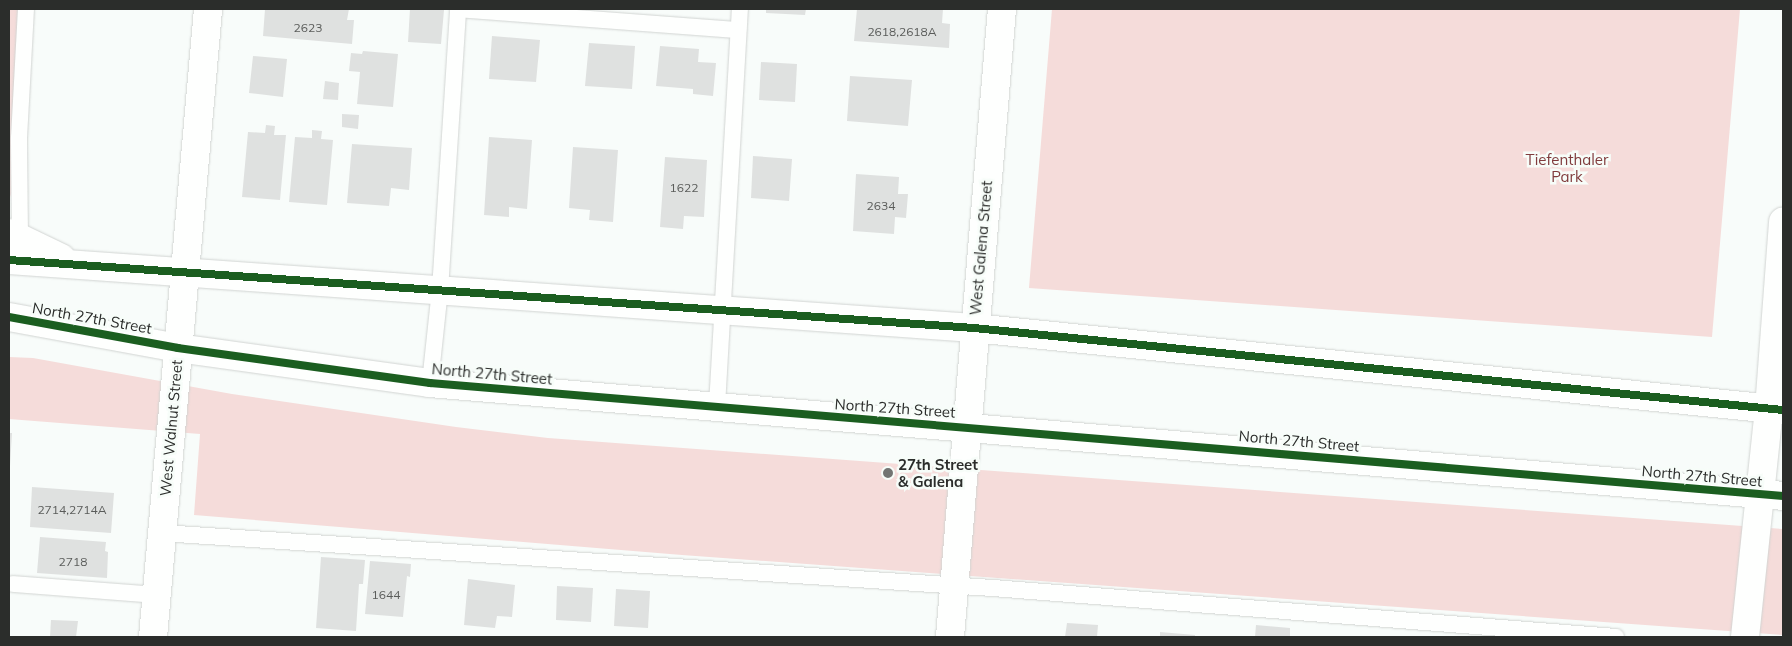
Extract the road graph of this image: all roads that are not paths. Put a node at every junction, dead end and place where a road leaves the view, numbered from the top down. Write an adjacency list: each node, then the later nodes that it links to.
1 (26, 9): 8 (lane)
2 (208, 9): 9 (main road, West Walnut Street)
3 (458, 9): 6 (lane); 10 (lane)
4 (740, 9): 6 (lane)
5 (1002, 9): 14 (main road, West Galena Street)
6 (738, 30): 11 (lane)
7 (1783, 222): 19 (main road)
8 (13, 244): 9 (main road)
9 (186, 271): 10 (main road); 16 (main road, West Walnut Street)
10 (440, 290): 11 (main road); 17 (lane)
11 (720, 310): 14 (main road); 18 (lane)
12 (9, 317): 13 (main road, North 27th Street)
13 (60, 325): 15 (main road); 16 (main road, North 27th Street)
14 (974, 328): 19 (main road); 20 (main road, West Galena Street)
15 (9, 331)
16 (178, 348): 17 (main road, North 27th Street); 22 (main road, West Walnut Street)
17 (430, 382): 18 (main road, North 27th Street)
18 (717, 406): 20 (main road, North 27th Street)
19 (1776, 409): 21 (main road)
20 (967, 427): 21 (main road, North 27th Street); 24 (main road, West Galena Street)
21 (1771, 495): 29 (main road)
22 (162, 533): 24 (lane); 25 (main road, West Walnut Street)
23 (13, 584): 25 (lane)
24 (954, 586): 27 (main road, West Galena Street); 28 (lane)
25 (156, 595): 26 (main road, West Walnut Street)
26 (153, 637)
27 (950, 637)
28 (1616, 637)
29 (1745, 637)

